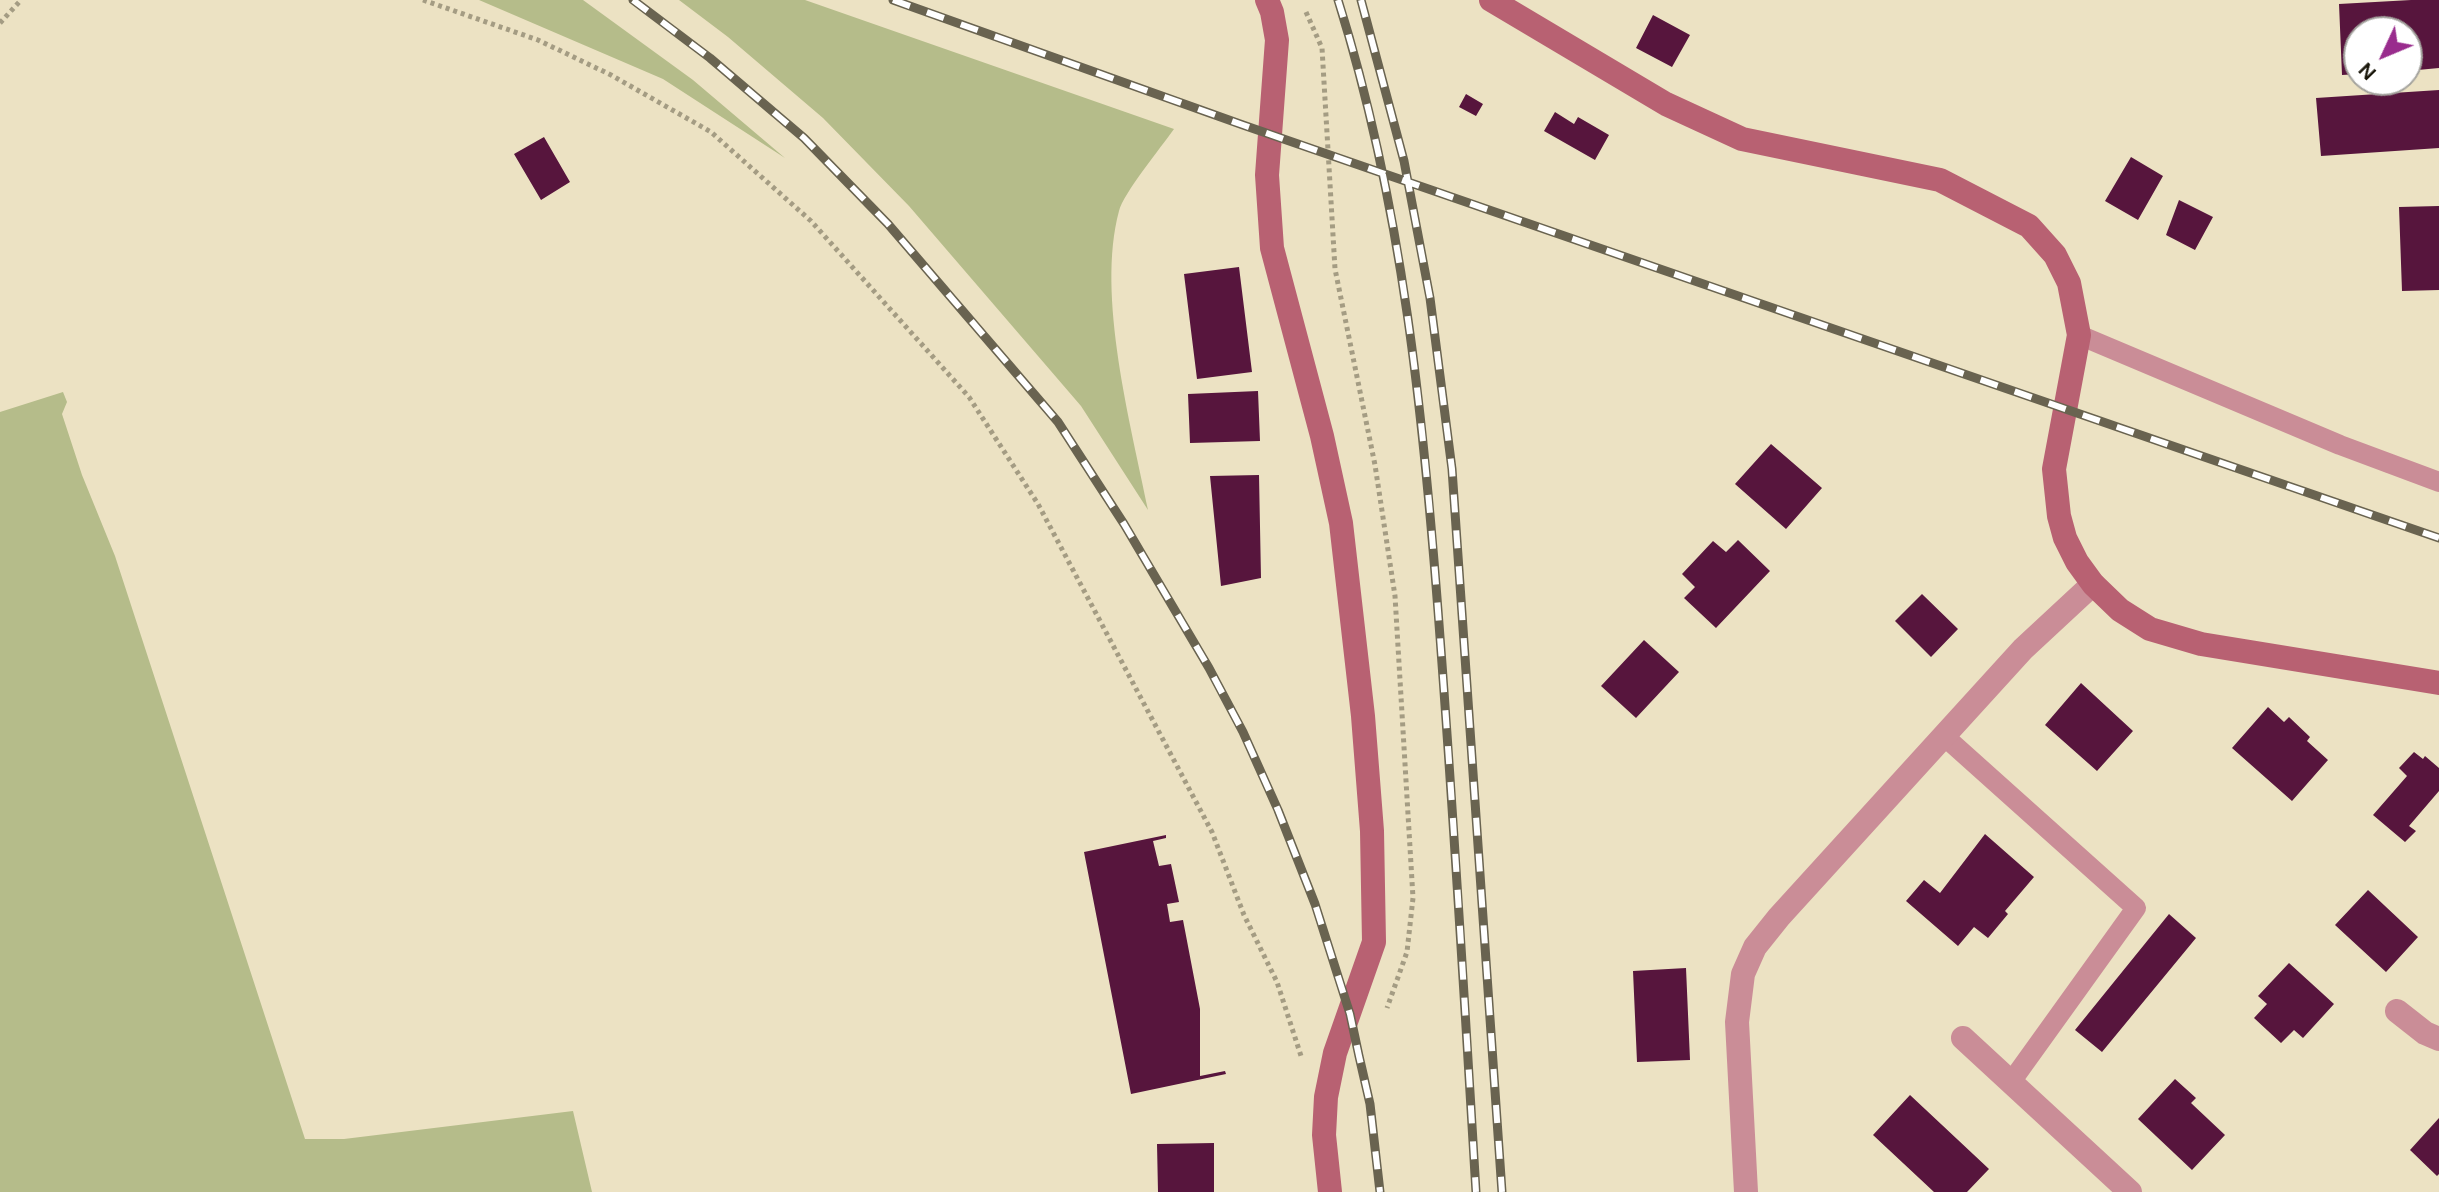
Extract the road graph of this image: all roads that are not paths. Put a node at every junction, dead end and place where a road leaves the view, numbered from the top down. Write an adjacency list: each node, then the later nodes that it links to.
1 (1267, 0): 12 (street)
2 (1491, 0): 3 (street)
3 (2079, 335): 4 (lane); 5 (street)
4 (2439, 482)
5 (2093, 584): 6 (street); 7 (street)
6 (2439, 683)
7 (1944, 736): 11 (lane); 13 (street)
8 (2397, 1011): 10 (street)
9 (1963, 1038): 11 (street)
10 (2439, 1039)
11 (2011, 1082): 14 (street)
12 (1330, 1192)
13 (1746, 1192)
14 (2130, 1192)

